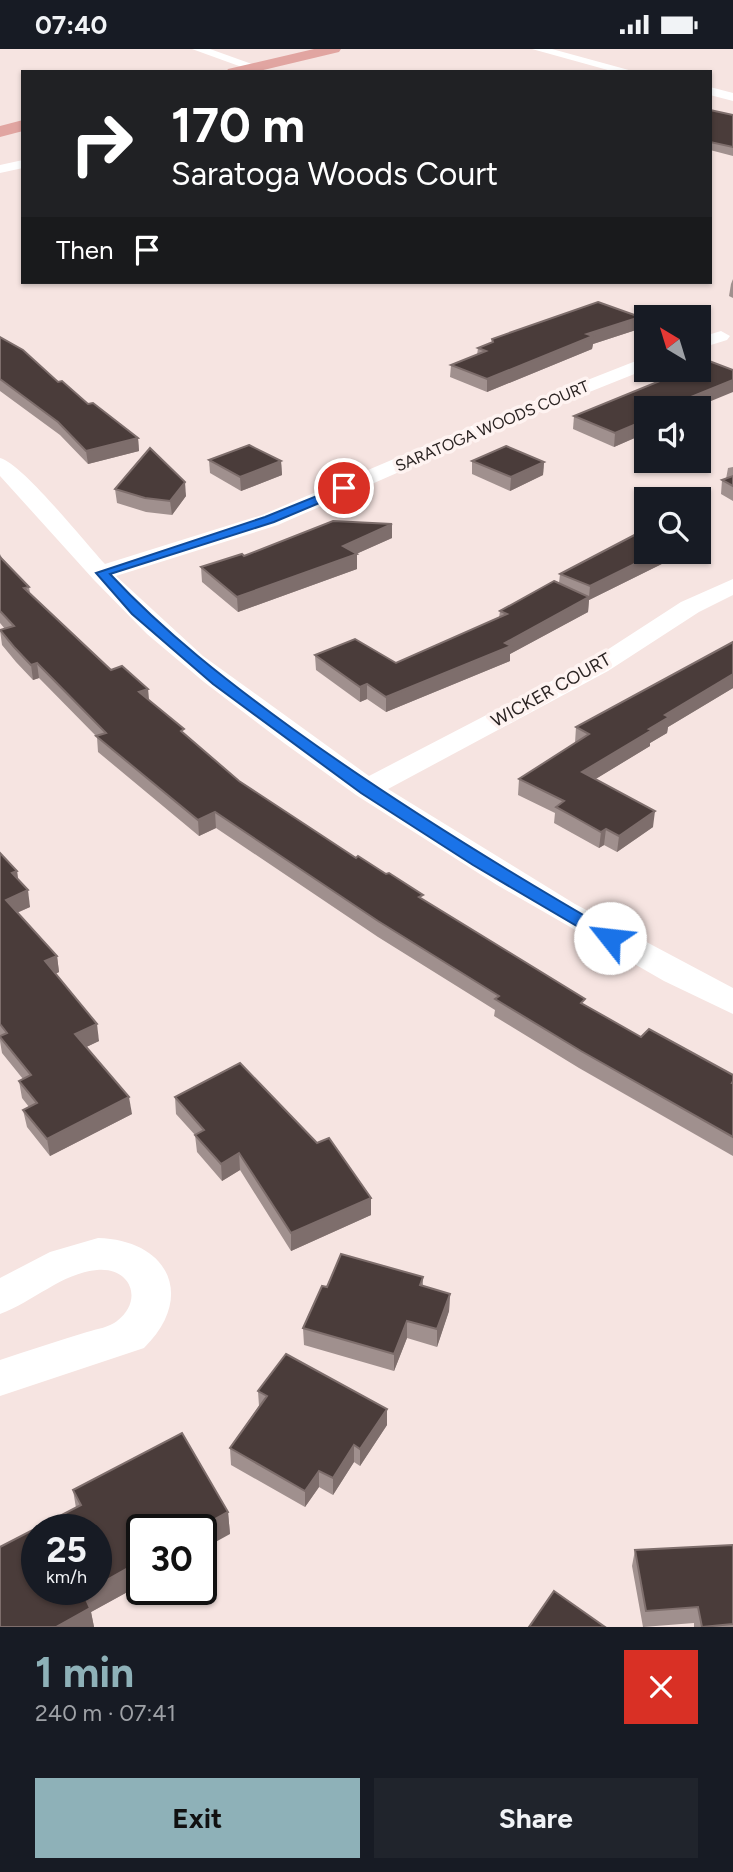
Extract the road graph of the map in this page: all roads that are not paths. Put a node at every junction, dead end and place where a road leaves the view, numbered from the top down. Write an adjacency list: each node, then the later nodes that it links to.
1 (198, 49): 4 (street)
2 (334, 49): 4 (main road)
3 (538, 49): 6 (street)
4 (254, 67): 5 (main road)
5 (242, 70)
6 (623, 70)
7 (712, 92): 8 (street)
8 (733, 97)
9 (21, 126): 10 (main road)
10 (0, 132)
11 (21, 164): 12 (street)
12 (0, 169)
13 (722, 336): 14 (street)
14 (711, 340)
15 (634, 368): 17 (street, SARATOGA WOODS COURT)
16 (0, 464): 17 (street)
17 (102, 573): 19 (street)
18 (733, 586): 19 (street, WICKER COURT)
19 (366, 789): 20 (street)
20 (733, 1002)
21 (0, 1297): 22 (street)
22 (0, 1378)

